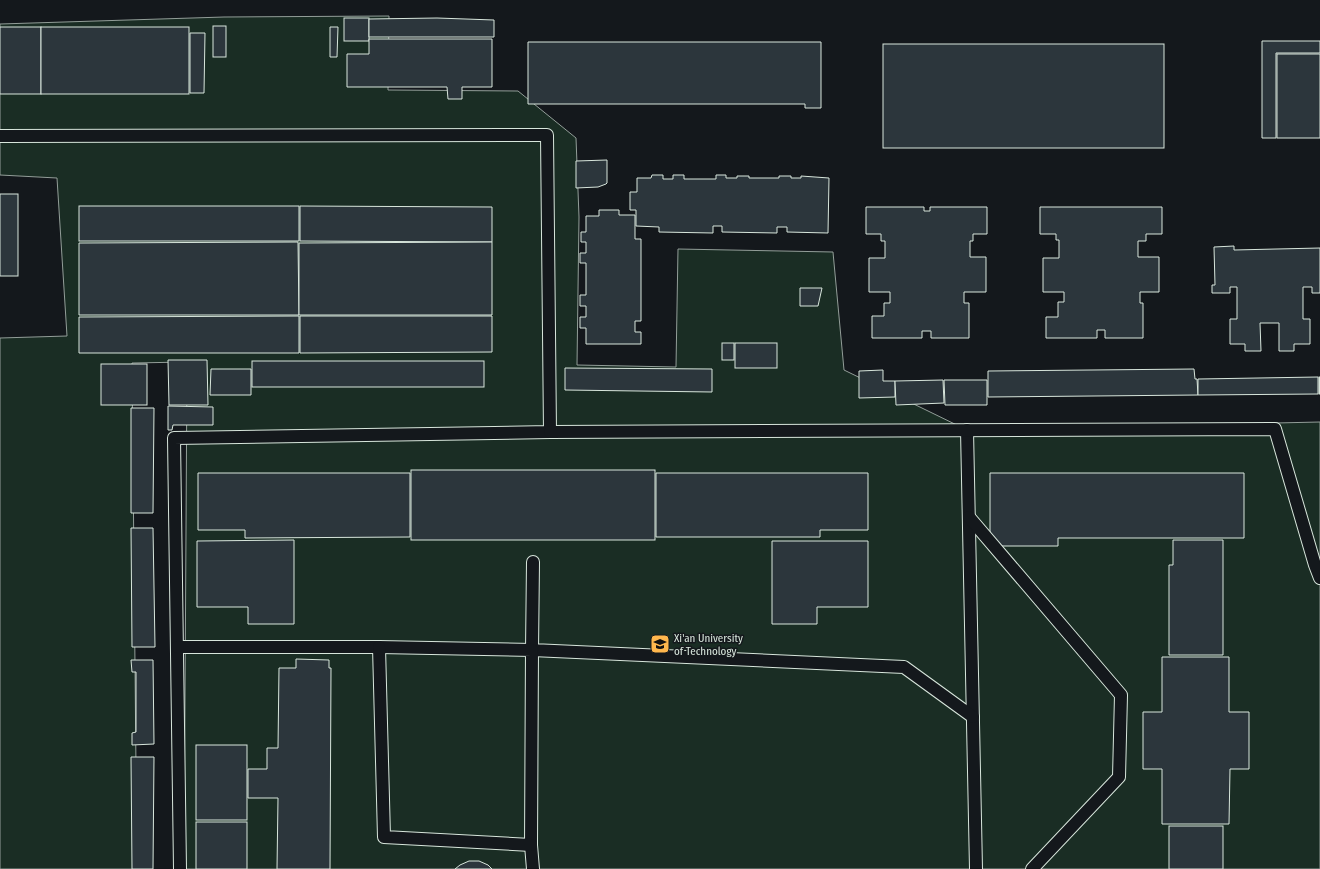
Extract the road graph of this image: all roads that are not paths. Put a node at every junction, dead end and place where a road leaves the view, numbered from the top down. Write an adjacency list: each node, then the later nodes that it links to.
1 (0, 136): 3 (lane)
2 (967, 430): 3 (lane); 4 (lane); 6 (lane)
3 (550, 432): 7 (lane)
4 (969, 517): 10 (lane); 15 (lane)
5 (533, 562): 9 (lane)
6 (1320, 578)
7 (177, 647): 8 (lane); 12 (lane)
8 (379, 647): 9 (lane); 11 (lane)
9 (532, 650): 10 (lane); 11 (lane)
10 (973, 717): 14 (lane)
11 (531, 845): 13 (lane)
12 (180, 869)
13 (533, 869)
14 (976, 869)
15 (1032, 869)

